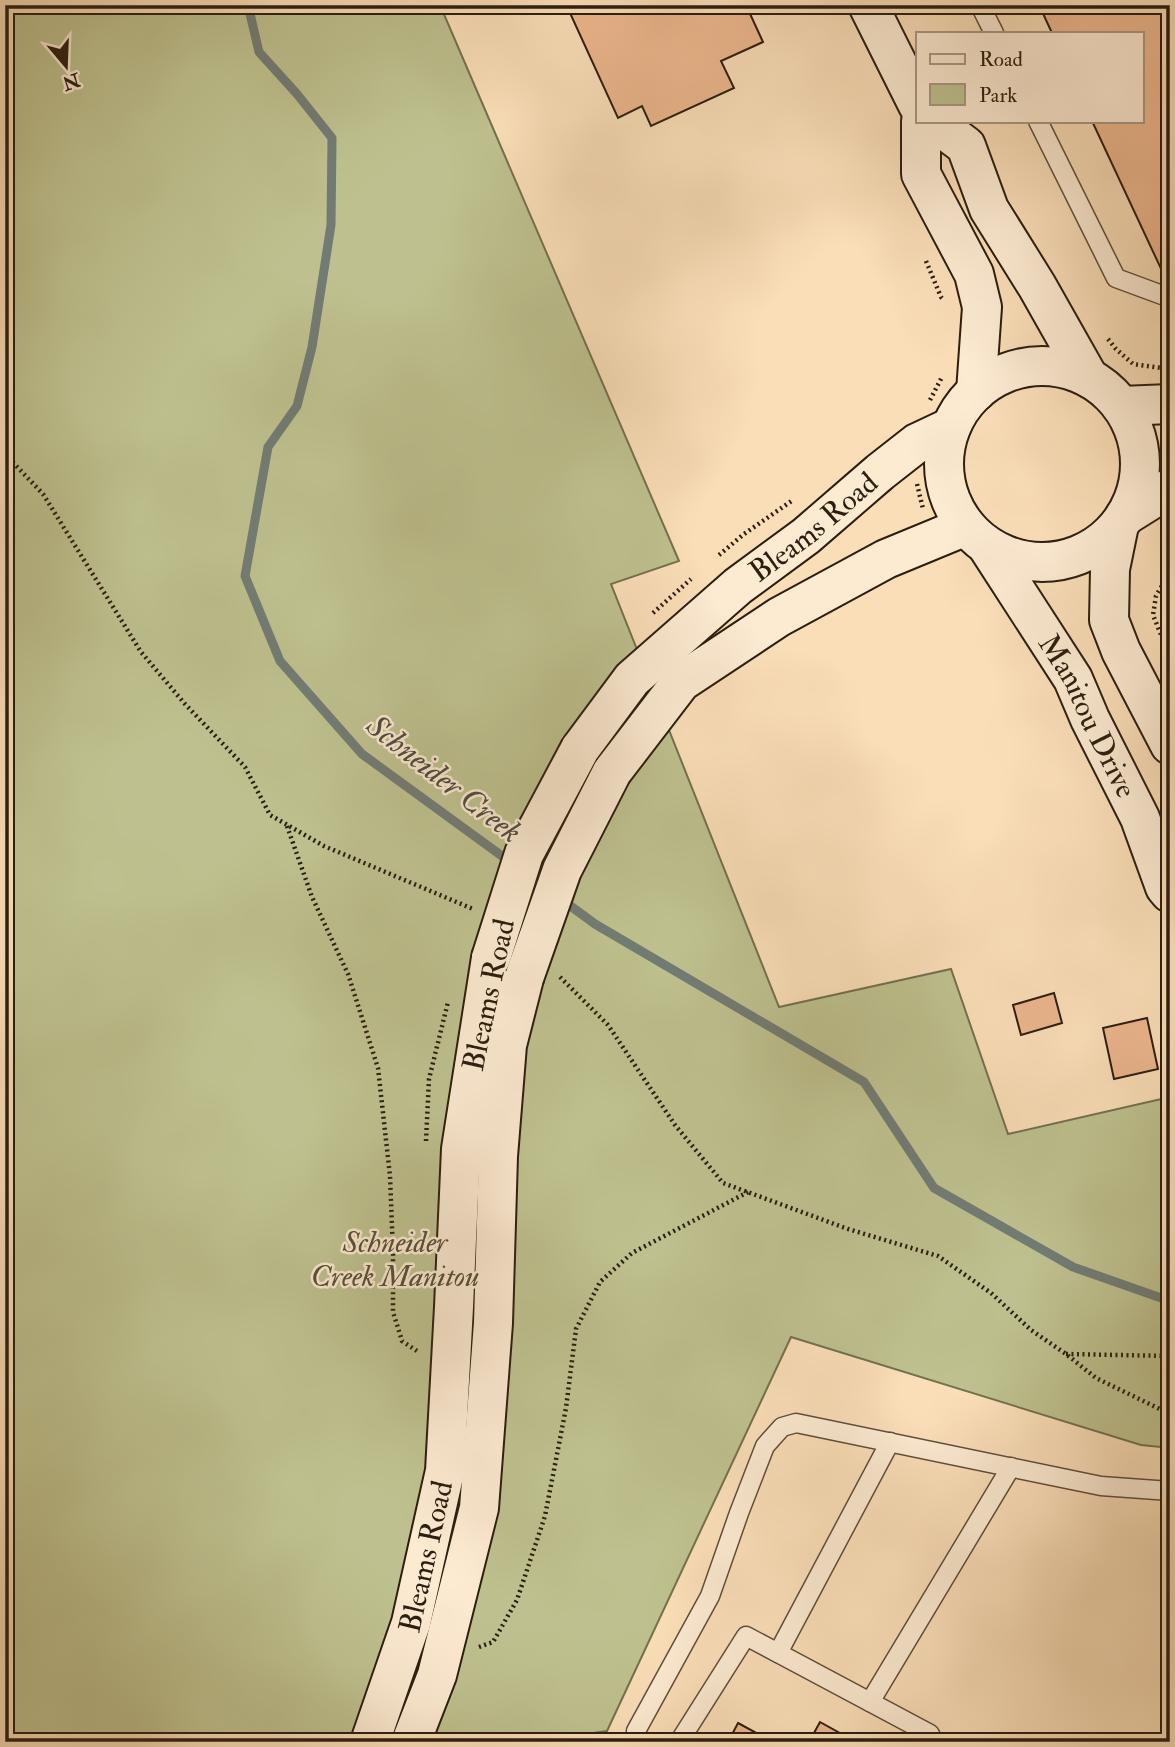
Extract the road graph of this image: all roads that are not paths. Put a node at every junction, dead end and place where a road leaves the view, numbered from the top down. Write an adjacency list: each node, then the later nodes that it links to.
1 (868, 5): 4 (main road)
2 (980, 5): 3 (lane)
3 (994, 32)
4 (916, 101)
5 (922, 122): 10 (main road)
6 (934, 122): 9 (main road)
7 (1038, 122): 8 (lane)
8 (1170, 291)
9 (1089, 378): 10 (main road); 12 (main road)
10 (960, 383): 13 (main road)
11 (1170, 404): 12 (main road)
12 (1121, 406): 15 (main road)
13 (951, 428): 16 (main road); 25 (main road, Bleams Road, bridge)
14 (1170, 488): 15 (main road)
15 (1122, 521): 16 (main road); 17 (main road, Manitou Drive)
16 (964, 536): 18 (main road, Manitou Drive); 26 (main road, Bleams Road, bridge)
17 (1170, 746)
18 (1170, 893)
19 (890, 1442): 20 (lane); 22 (lane); 24 (lane)
20 (1011, 1467): 21 (lane); 23 (lane)
21 (1170, 1491)
22 (778, 1653): 23 (lane); 27 (lane)
23 (870, 1702): 28 (lane)
24 (636, 1731)
25 (370, 1742)
26 (411, 1742)
27 (679, 1742)
28 (926, 1742)

